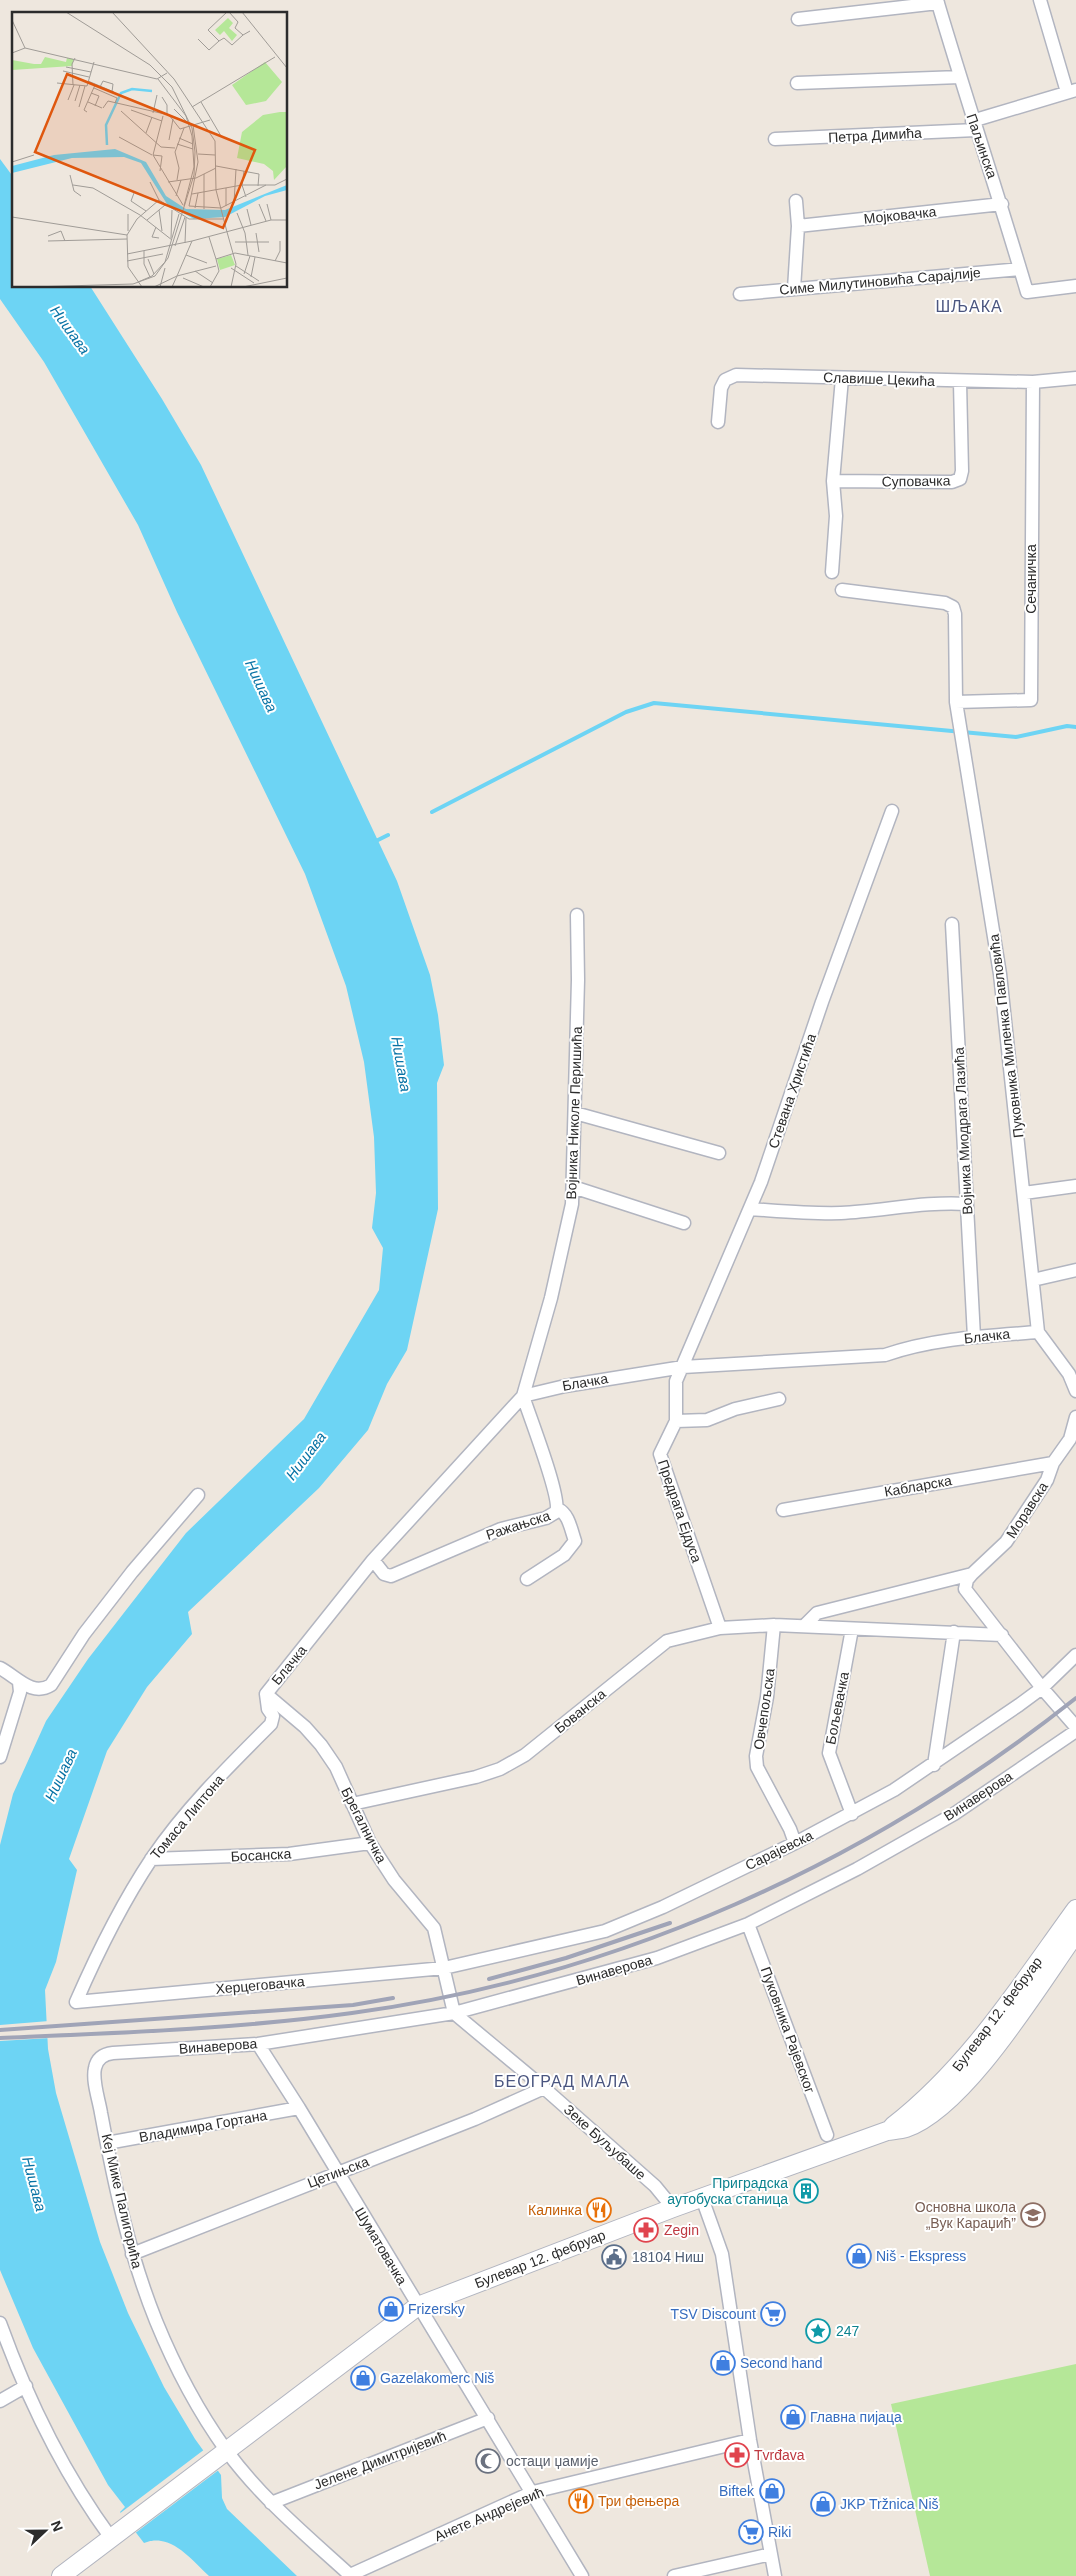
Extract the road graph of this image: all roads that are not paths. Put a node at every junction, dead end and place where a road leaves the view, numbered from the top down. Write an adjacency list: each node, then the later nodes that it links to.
1 (1040, 0): 6 (street)
2 (938, 1): 3 (street); 4 (street, Паљинска)
3 (798, 19)
4 (960, 77): 5 (street); 7 (street, Паљинска)
5 (797, 83)
6 (1071, 91): 7 (street, Петра Димића)
7 (974, 125): 8 (street, Петра Димића); 10 (street, Паљинска)
8 (775, 139)
9 (796, 202): 11 (street)
10 (1002, 204): 11 (street, Мојковачка); 12 (street, Паљинска)
11 (798, 226): 14 (street)
12 (1020, 269): 13 (street, Паљинска); 14 (street, Симе Милутиновића Сарајлије)
13 (1076, 286)
14 (794, 289): 15 (street, Симе Милутиновића Сарајлије)
15 (740, 294)
16 (842, 378): 18 (street, Славише Цекића); 20 (street, Славише Цекића); 21 (street)
17 (1076, 378): 19 (street, Славише Цекића)
18 (960, 382): 19 (street, Славише Цекића); 21 (street, Суповачка)
19 (1033, 382): 24 (street, Сечаничка)
20 (718, 422)
21 (833, 481): 22 (street)
22 (832, 572)
23 (842, 590): 24 (street, Пуковника Миленка Павловића)
24 (956, 702): 32 (street, Пуковника Миленка Павловића)
25 (892, 811): 34 (street, Стевана Христића)
26 (577, 915): 28 (street, Војника Николе Перишића)
27 (952, 924): 33 (street, Војника Миодрага Лазића)
28 (575, 1114): 29 (street); 31 (street, Војника Николе Перишића)
29 (719, 1153)
30 (1076, 1186): 32 (street)
31 (573, 1187): 35 (street); 43 (street, Војника Николе Перишића)
32 (1024, 1193): 37 (street, Пуковника Миленка Павловића)
33 (967, 1204): 34 (street); 39 (street, Војника Миодрага Лазића)
34 (750, 1209): 40 (street, Стевана Христића)
35 (684, 1223)
36 (1076, 1270): 37 (street)
37 (1033, 1280): 38 (street, Пуковника Миленка Павловића)
38 (1038, 1332): 39 (street, Блачка); 41 (street)
39 (974, 1337): 40 (street, Блачка)
40 (683, 1367): 43 (street, Блачка); 46 (street, Предрага Ејдуса)
41 (1072, 1373): 42 (street)
42 (1076, 1391)
43 (523, 1396): 49 (street, Ражањска); 51 (street, Блачка)
44 (779, 1399): 46 (street)
45 (1076, 1417): 47 (street, Моравска)
46 (676, 1421): 56 (street, Предрага Ејдуса)
47 (1053, 1463): 50 (street, Кабларска); 52 (street, Моравска)
48 (198, 1496): 62 (street)
49 (558, 1509): 51 (street, Ражањска); 53 (street)
50 (783, 1510)
51 (373, 1560): 64 (street, Блачка)
52 (972, 1574): 55 (street); 59 (street)
53 (527, 1579)
54 (774, 1625): 55 (street, Бованска); 56 (street, Бованска); 72 (street, Овчепољска)
55 (804, 1626): 57 (street, Бованска)
56 (720, 1628): 69 (street, Бованска)
57 (852, 1629): 58 (street, Бованска); 70 (street, Бољевачка)
58 (954, 1632): 59 (street, Бованска); 68 (street)
59 (1002, 1634): 63 (street)
60 (1076, 1655): 63 (street, Сарајевска)
61 (0, 1668): 62 (street)
62 (19, 1682): 67 (street)
63 (1042, 1688): 65 (street); 68 (street, Сарајевска)
64 (266, 1694): 69 (street, Брегалничка); 73 (street, Томаса Липтона)
65 (1076, 1727)
66 (1076, 1731): 75 (street, Винаверова)
67 (0, 1757)
68 (934, 1765): 70 (street, Сарајевска)
69 (352, 1804): 71 (street, Брегалничка)
70 (852, 1814): 72 (street, Сарајевска)
71 (370, 1842): 73 (street, Босанска); 77 (street, Брегалничка)
72 (795, 1843): 77 (street, Сарајевска)
73 (151, 1859): 78 (street, Томаса Липтона)
74 (1076, 1909): 84 (main road, Булевар 12. фебруар)
75 (748, 1924): 79 (street, Винаверова); 85 (street, Пуковника Рајевског)
76 (1076, 1934): 84 (main road, Булевар 12. фебруар)
77 (444, 1968): 78 (street, Херцеговачка); 79 (street)
78 (76, 2002)
79 (454, 2013): 80 (street, Винаверова); 82 (street, Зеке Буљубаше)
80 (258, 2044): 81 (street, Винаверова); 83 (street, Шуматовачка)
81 (101, 2057): 86 (street, Кеј Мике Палигорића)
82 (544, 2088): 87 (street, Цетињска); 89 (street, Зеке Буљубаше)
83 (299, 2108): 86 (street, Владимира Гортана); 87 (street, Шуматовачка)
84 (887, 2131): 88 (main road, Булевар 12. фебруар)
85 (827, 2135)
86 (107, 2143): 90 (street, Кеј Мике Палигорића)
87 (337, 2173): 90 (street, Цетињска); 91 (street, Шуматовачка)
88 (702, 2198): 89 (main road, Булевар 12. фебруар); 96 (street)
89 (673, 2208): 91 (main road, Булевар 12. фебруар)
90 (132, 2254): 97 (street, Кеј Мике Палигорића)
91 (418, 2306): 95 (street, Шуматовачка); 97 (main road, Булевар 12. фебруар)
92 (0, 2323): 93 (street)
93 (26, 2386): 94 (street); 100 (street)
94 (0, 2401)
95 (488, 2418): 98 (street, Шуматовачка); 99 (street, Јелене Димитријевић)
96 (750, 2440): 98 (street, Анете Андрејевић); 101 (street)
97 (220, 2455): 99 (street, Кеј Мике Палигорића); 100 (main road, Булевар 12. фебруар)
98 (533, 2492): 103 (street, Анете Андрејевић); 104 (street, Шуматовачка)
99 (271, 2503): 103 (street, Кеј Мике Палигорића)
100 (111, 2538): 102 (main road, Булевар 12. фебруар)
101 (771, 2554): 105 (street); 106 (street)
102 (61, 2576)
103 (350, 2576)
104 (582, 2576)
105 (674, 2576)
106 (775, 2576)

